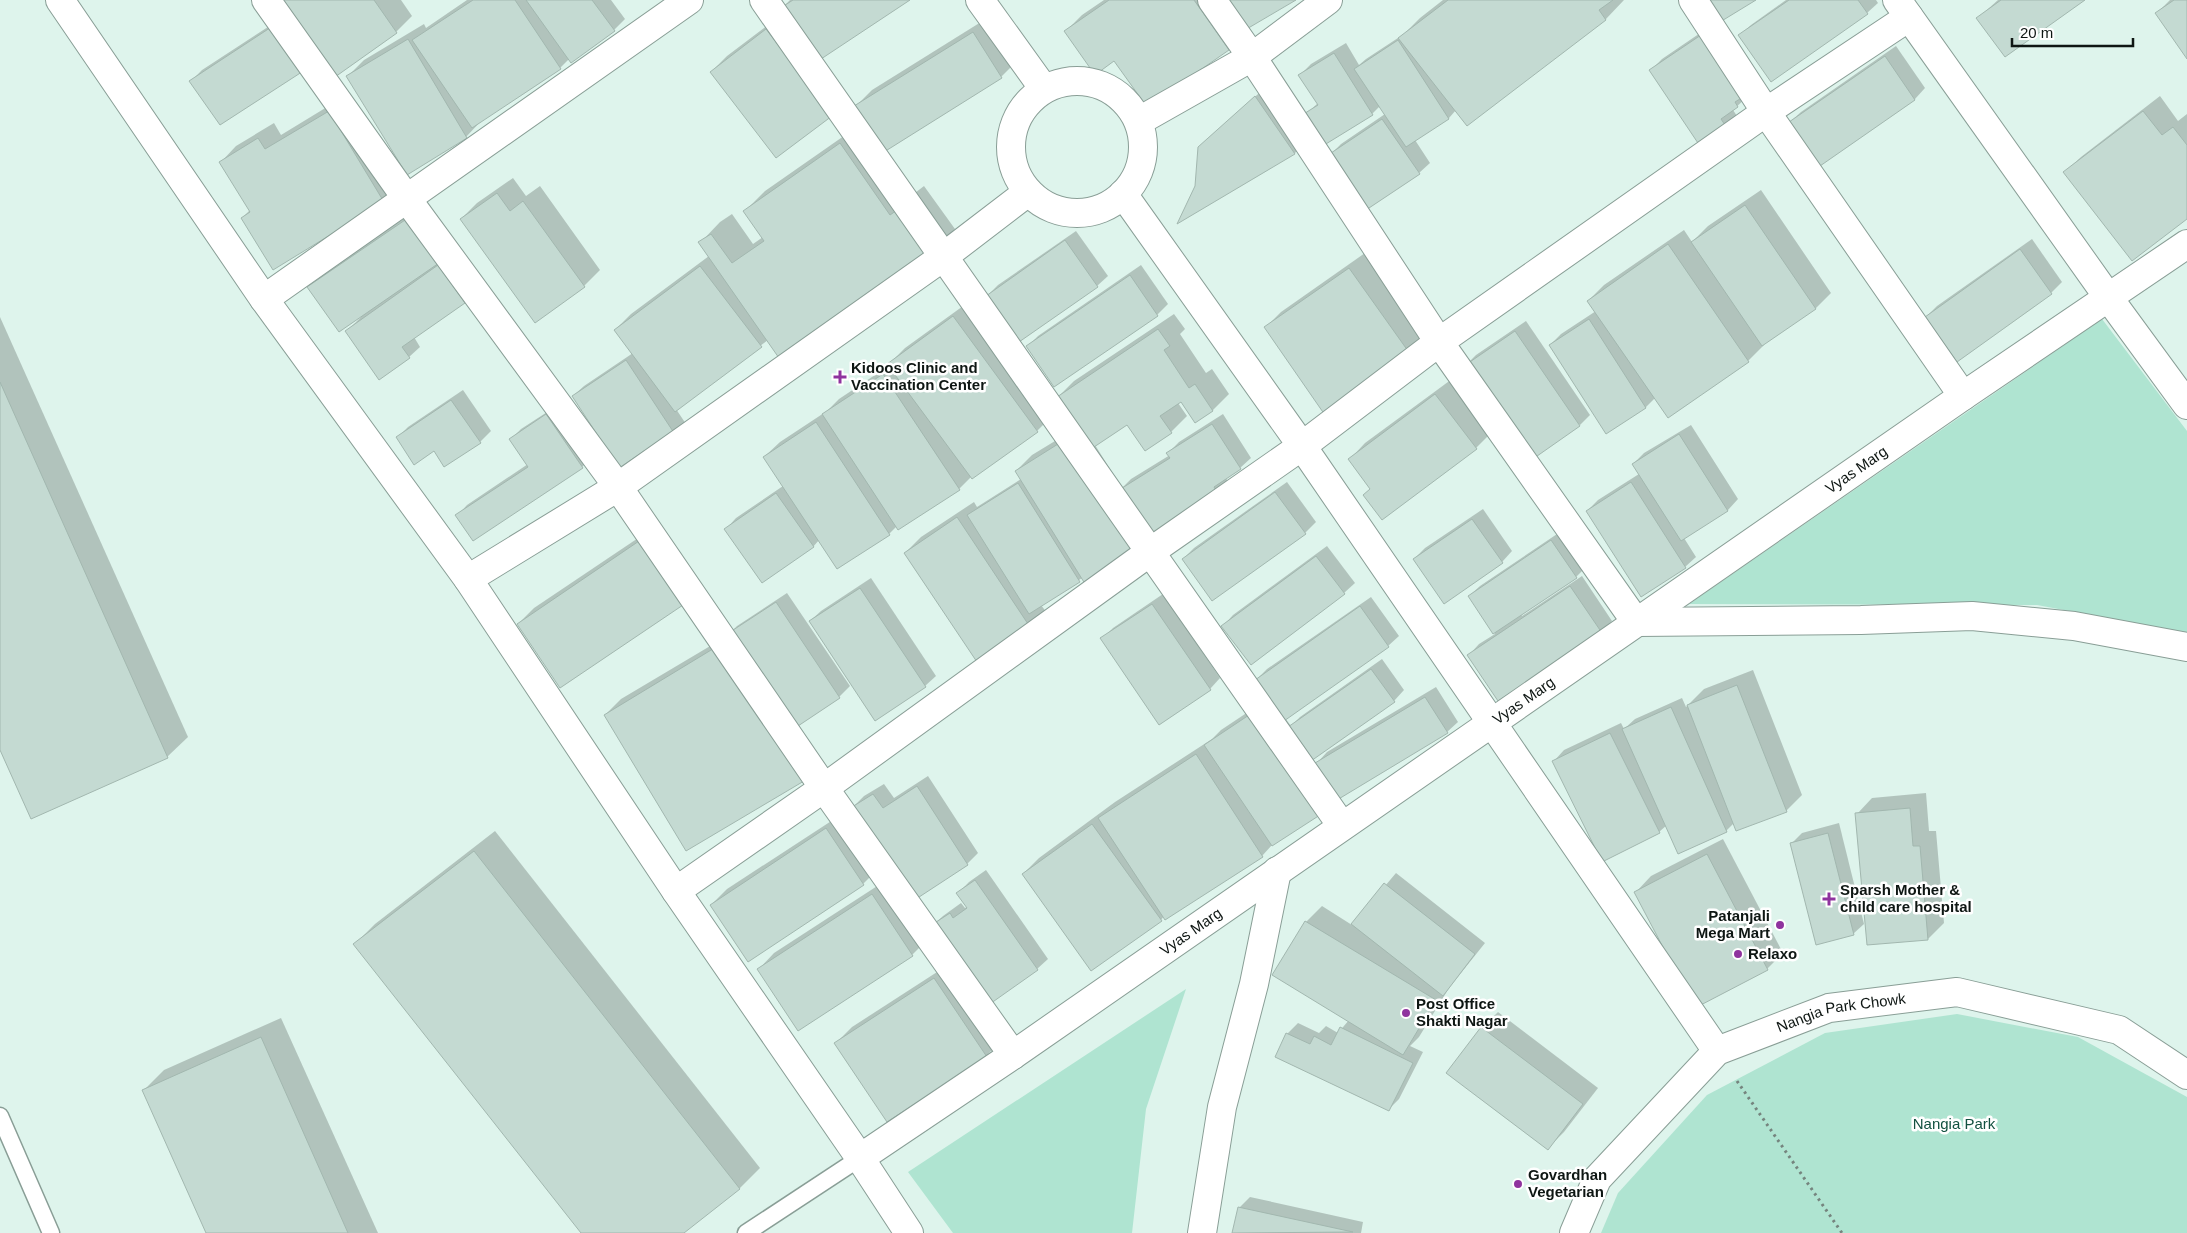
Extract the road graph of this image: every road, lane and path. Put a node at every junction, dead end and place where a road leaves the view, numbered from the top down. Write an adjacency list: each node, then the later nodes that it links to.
1 (60, 0): 20 (street)
2 (266, 0): 16 (street)
3 (689, 0): 16 (street)
4 (764, 0): 18 (street)
5 (980, 0): 11 (street)
6 (1212, 0): 10 (street)
7 (1328, 0): 10 (street)
8 (1693, 0): 12 (street)
9 (1903, 8): 12 (street); 19 (street)
10 (1252, 56): 13 (street); 21 (street)
11 (1044, 89): 13 (street); 14 (street)
12 (1766, 112): 21 (street); 22 (street)
13 (1138, 121): 15 (street)
14 (1028, 192): 15 (street); 18 (street)
15 (1123, 194): 24 (street)
16 (406, 199): 20 (street); 25 (street)
17 (2187, 244): 19 (street, Vyas Marg)
18 (943, 256): 25 (street); 26 (street)
19 (2108, 297): 22 (street, Vyas Marg); 23 (street)
20 (264, 299): 27 (street)
21 (1439, 342): 24 (street); 28 (street)
22 (1963, 396): 28 (street, Vyas Marg)
23 (2187, 405)
24 (1302, 446): 26 (street); 30 (street)
25 (618, 487): 27 (street); 31 (street)
26 (1150, 552): 31 (street); 32 (street)
27 (468, 579): 34 (street)
28 (1636, 622): 29 (street); 30 (street, Vyas Marg)
29 (2187, 647)
30 (1492, 722): 32 (street, Vyas Marg); 35 (street)
31 (824, 788): 34 (street); 36 (street)
32 (1342, 826): 33 (street, Vyas Marg)
33 (1277, 871): 36 (street, Vyas Marg); 43 (street)
34 (676, 891): 39 (street)
35 (1717, 1051): 37 (street, Nangia Park Chowk); 44 (street, Nangia Park Chowk); 45 (path)
36 (1013, 1054): 39 (street, Vyas Marg)
37 (2187, 1075)
38 (0, 1116): 40 (lane)
39 (860, 1158): 41 (lane); 42 (street)
40 (51, 1233)
41 (746, 1233)
42 (909, 1233)
43 (1202, 1233)
44 (1574, 1233)
45 (1842, 1233)

